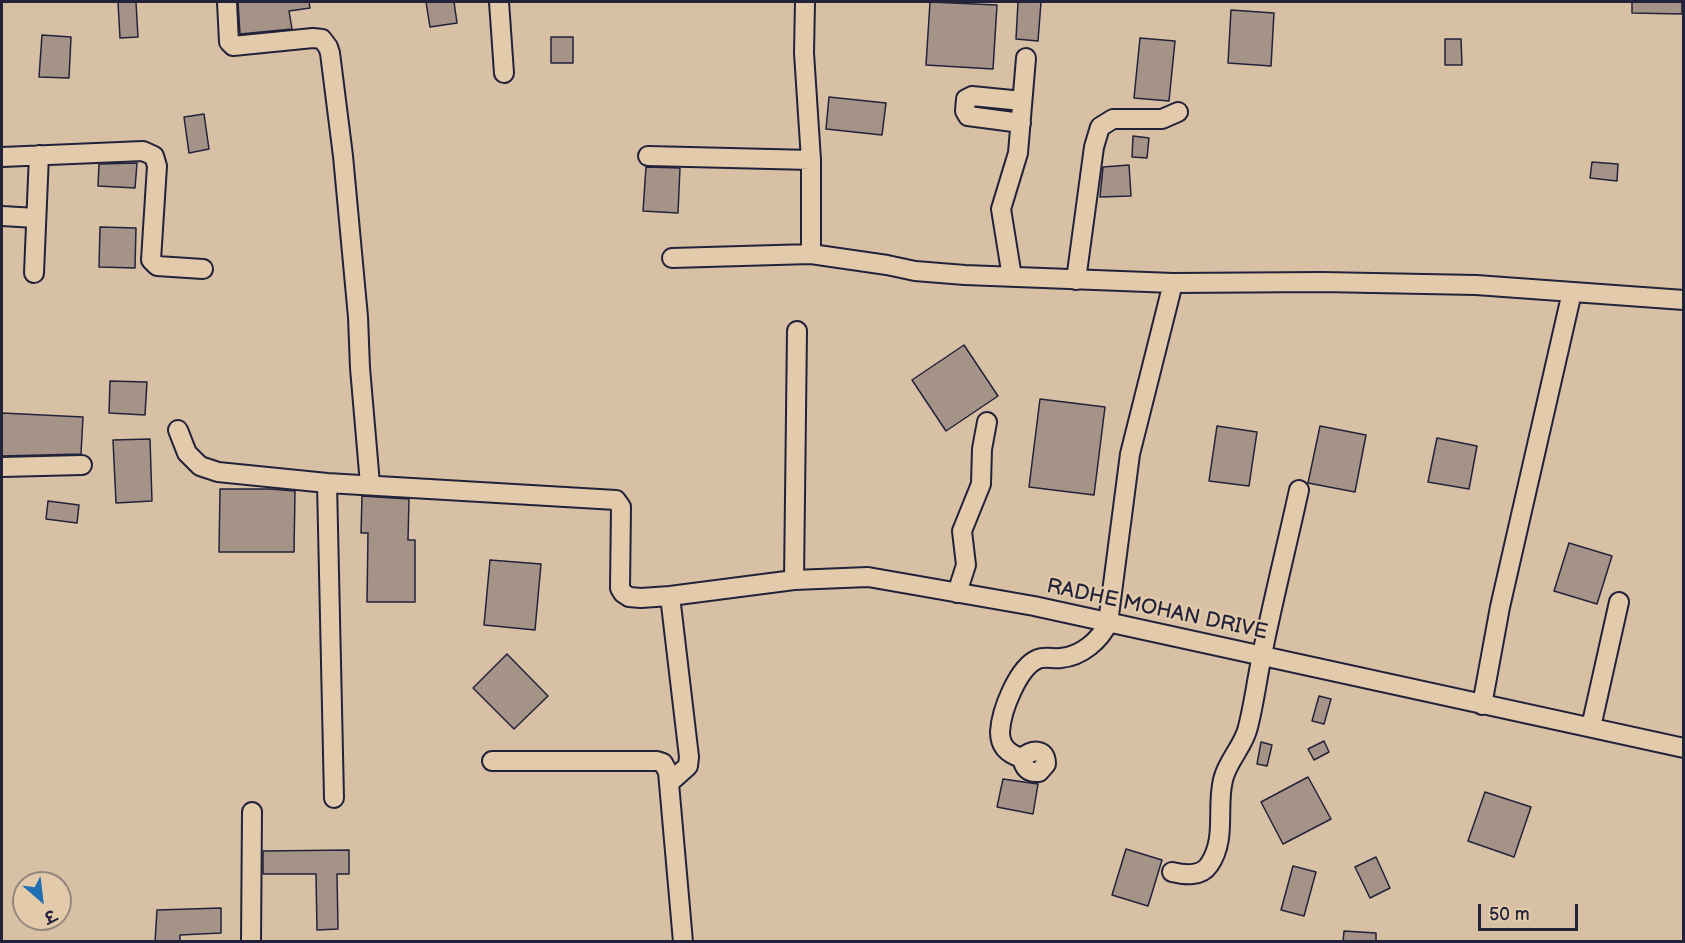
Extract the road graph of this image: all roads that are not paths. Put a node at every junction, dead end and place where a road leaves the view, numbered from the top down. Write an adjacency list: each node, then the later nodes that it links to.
1 (226, 2): 30 (street)
2 (499, 2): 5 (street)
3 (805, 2): 12 (street)
4 (1026, 58): 6 (street)
5 (504, 73)
6 (1022, 101): 8 (street); 8 (street)
7 (1178, 112): 20 (street)
8 (1021, 123): 19 (street)
9 (39, 155): 11 (street); 14 (street); 17 (street)
10 (648, 156): 12 (street)
11 (2, 157)
12 (811, 160): 15 (street)
13 (2, 216): 14 (street)
14 (36, 218): 18 (street)
15 (811, 254): 16 (street); 19 (street)
16 (672, 258)
17 (203, 269)
18 (34, 273)
19 (1012, 277): 20 (street)
20 (1076, 280): 21 (street)
21 (1173, 284): 22 (street); 36 (street)
22 (1572, 292): 23 (street); 38 (street)
23 (1683, 300)
24 (797, 331): 32 (street)
25 (987, 422): 33 (street)
26 (178, 430): 29 (street)
27 (82, 465): 28 (street)
28 (2, 467)
29 (327, 483): 30 (street); 44 (street)
30 (370, 484): 34 (street, RADHE MOHAN DRIVE)
31 (1299, 490): 37 (street)
32 (795, 580): 33 (street, RADHE MOHAN DRIVE); 34 (street, RADHE MOHAN DRIVE)
33 (957, 593): 36 (street, RADHE MOHAN DRIVE)
34 (670, 596): 43 (street)
35 (1619, 602): 39 (street)
36 (1108, 623): 37 (street, RADHE MOHAN DRIVE); 41 (street)
37 (1262, 655): 38 (street, RADHE MOHAN DRIVE); 46 (street)
38 (1482, 705): 39 (street, RADHE MOHAN DRIVE)
39 (1591, 727): 40 (street, RADHE MOHAN DRIVE)
40 (1683, 748)
41 (1022, 758)
42 (492, 761): 43 (street)
43 (669, 783): 48 (street)
44 (334, 798)
45 (252, 812): 47 (street)
46 (1172, 872)
47 (251, 942)
48 (683, 942)

